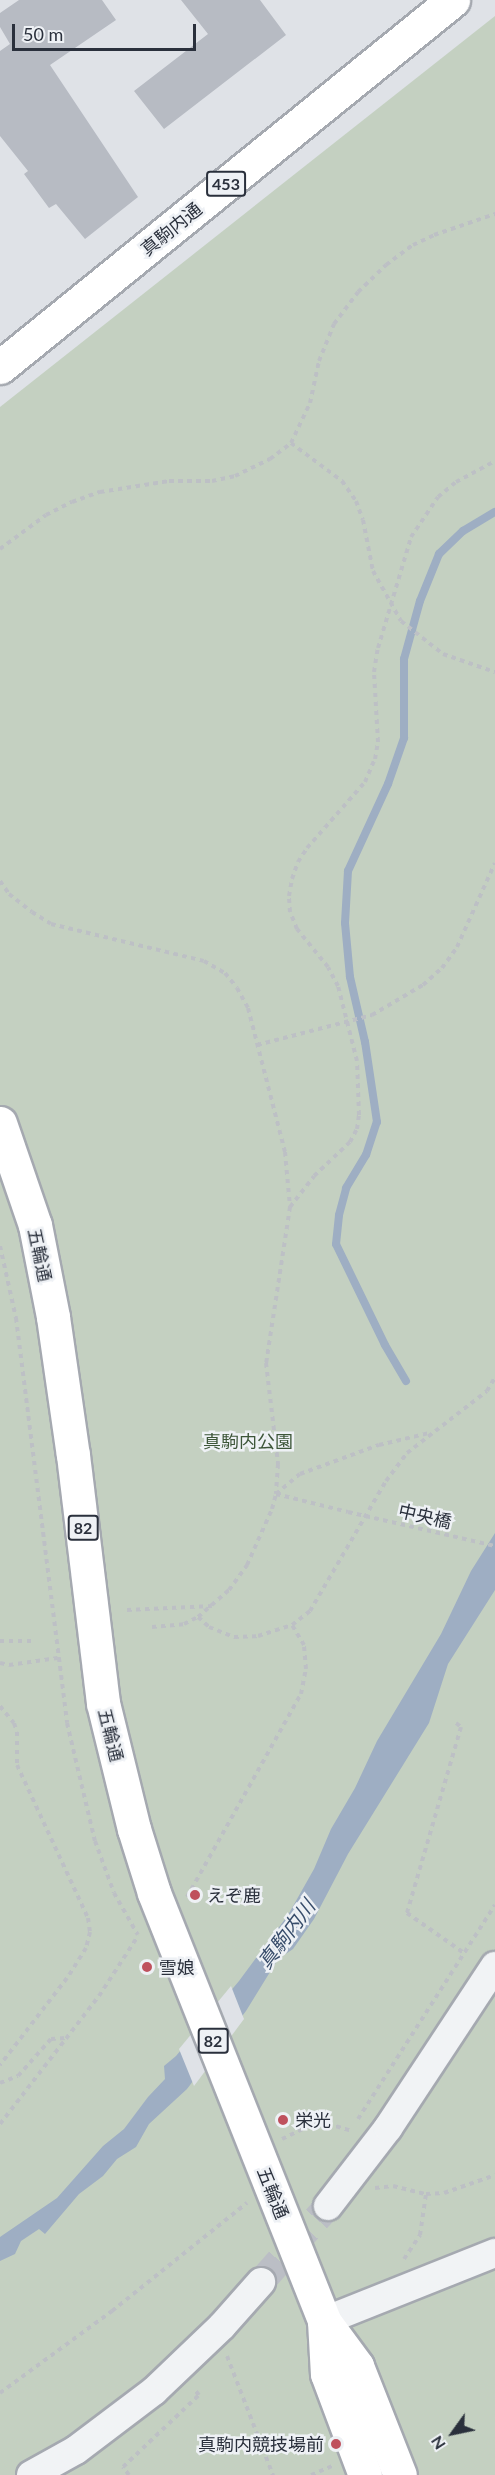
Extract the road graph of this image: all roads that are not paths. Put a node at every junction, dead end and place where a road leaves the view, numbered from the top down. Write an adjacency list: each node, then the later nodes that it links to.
1 (453, 0): 2 (main road, 真駒内通 / 453)
2 (0, 367)
3 (0, 1124): 10 (main road, 五輪通 / 82)
4 (495, 1966): 6 (lane)
5 (495, 2006): 6 (lane)
6 (458, 2021): 7 (lane)
7 (328, 2206)
8 (495, 2253): 10 (lane)
9 (261, 2282): 11 (lane)
10 (324, 2321): 12 (main road, 五輪通 / 82); 13 (main road, 五輪通 / 82)
11 (31, 2475)
12 (365, 2475)
13 (400, 2475)

